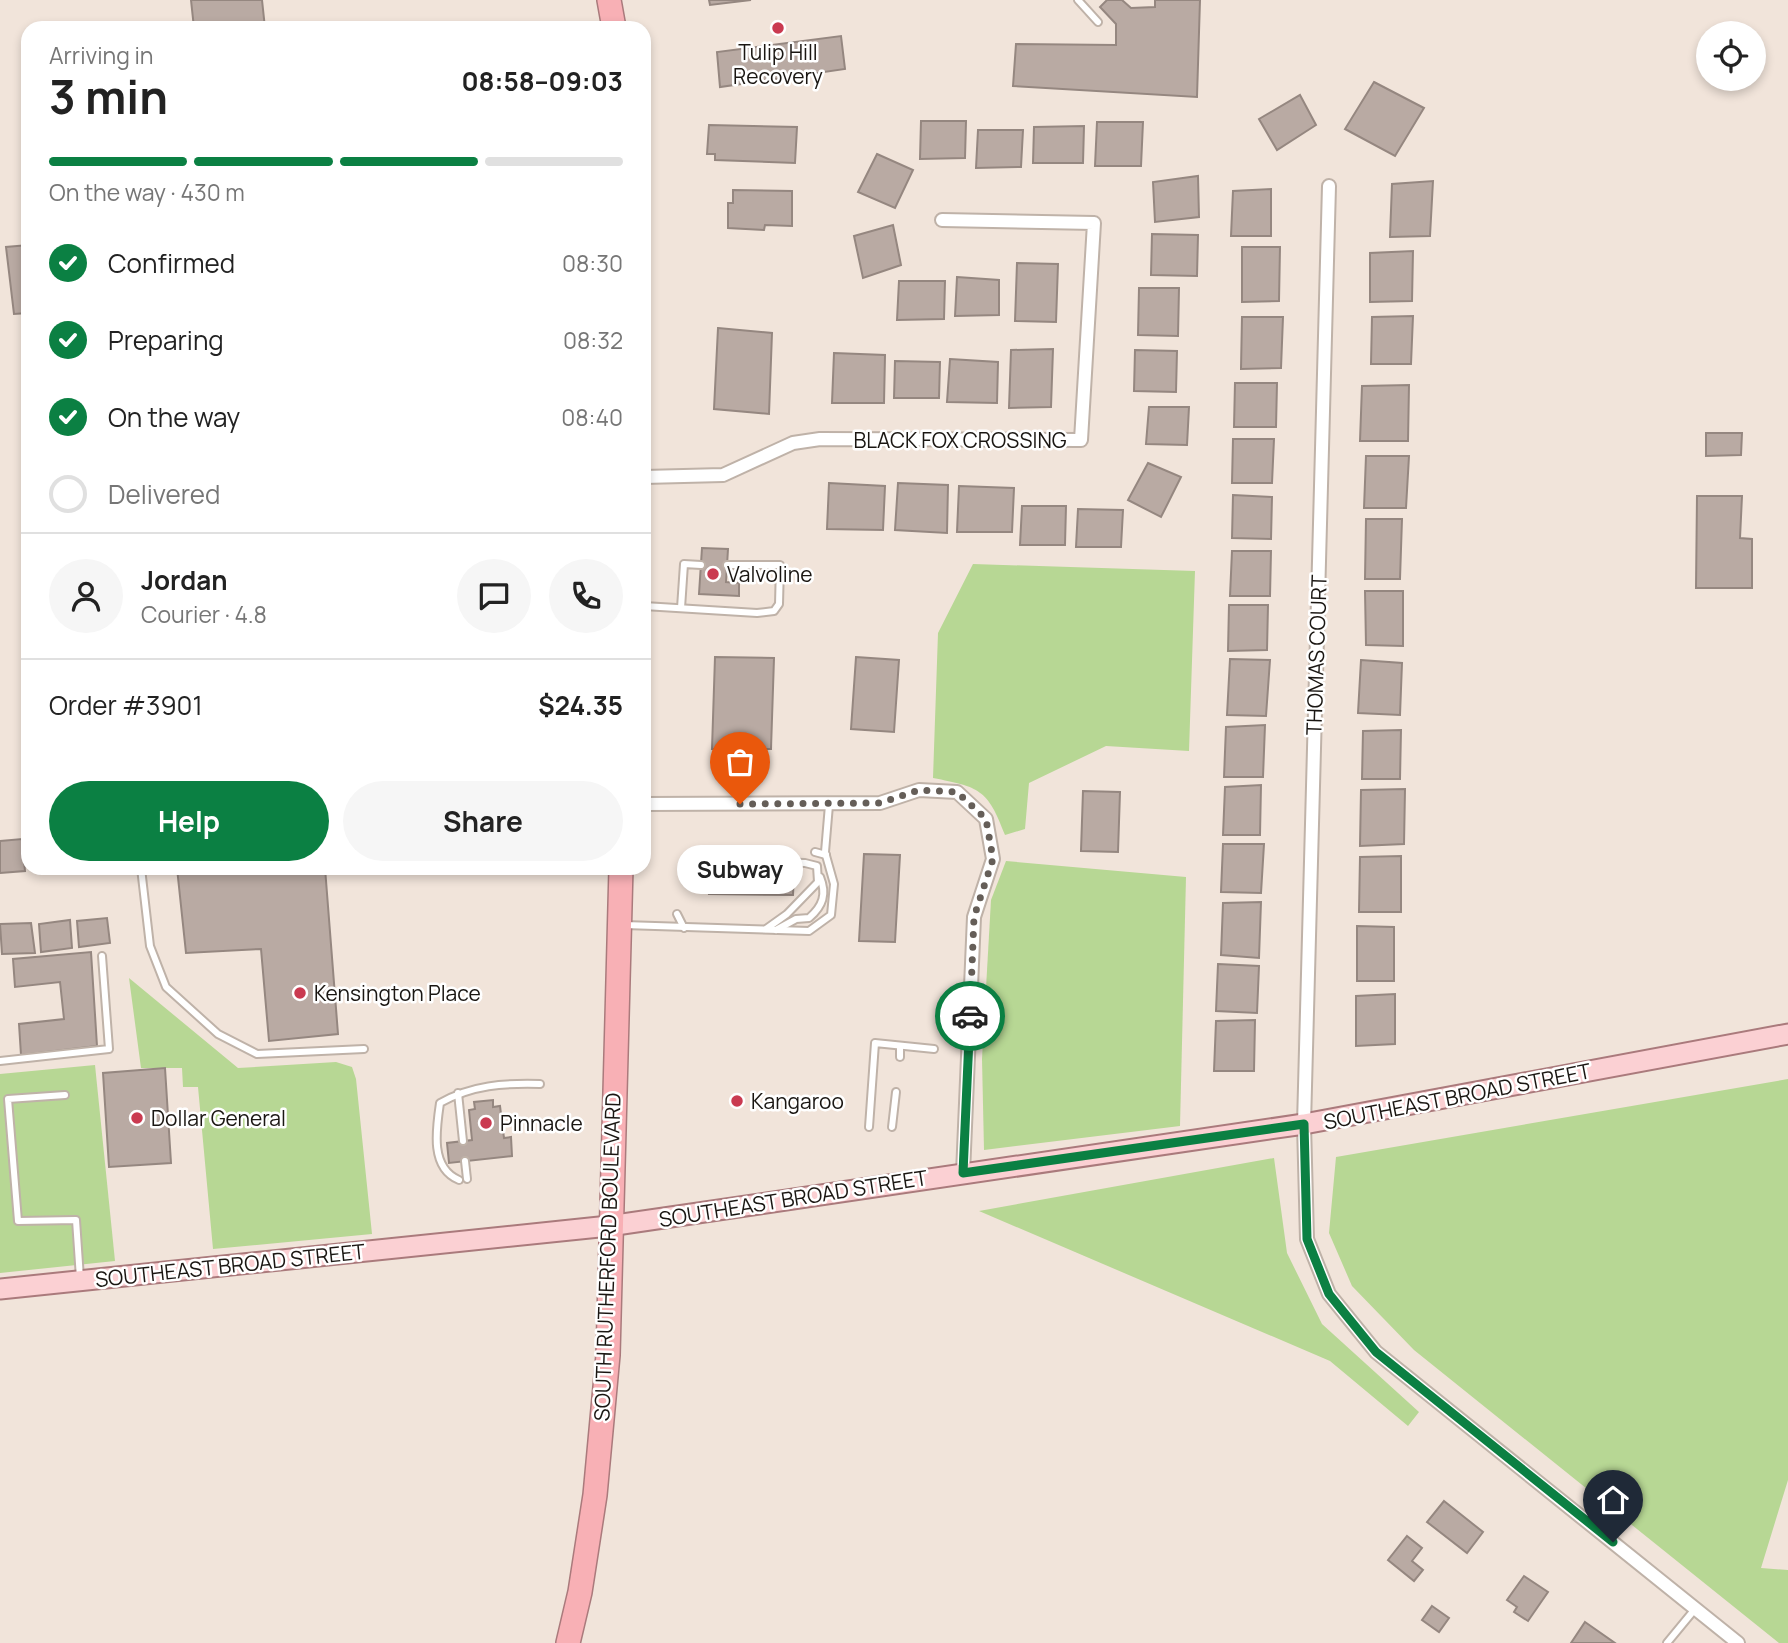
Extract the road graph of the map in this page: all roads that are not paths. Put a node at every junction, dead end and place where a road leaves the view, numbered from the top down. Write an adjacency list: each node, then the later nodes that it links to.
1 (609, 0): 3 (highway)
2 (1078, 0): 4 (lane)
3 (613, 21)
4 (1098, 22)
5 (1329, 186): 36 (street, THOMAS COURT)
6 (942, 220): 7 (street, BLACK FOX CROSSING)
7 (651, 477)
8 (701, 565): 11 (lane)
9 (727, 565): 11 (lane)
10 (651, 607): 11 (lane)
11 (681, 608)
12 (651, 804): 13 (street)
13 (829, 805): 15 (lane); 43 (street)
14 (816, 852): 15 (lane)
15 (826, 855): 24 (lane)
16 (685, 867): 19 (lane)
17 (142, 875): 28 (lane)
18 (621, 875): 21 (highway, SOUTH RUTHERFORD BOULEVARD)
19 (819, 876): 23 (lane); 24 (lane)
20 (677, 914): 22 (lane)
21 (619, 925): 22 (lane); 44 (highway, SOUTH RUTHERFORD BOULEVARD)
22 (684, 928): 23 (lane)
23 (764, 930): 24 (lane)
24 (774, 930)
25 (102, 956): 31 (lane)
26 (1788, 1034): 36 (main road, SOUTHEAST BROAD STREET)
27 (900, 1046): 29 (lane); 30 (lane); 37 (lane)
28 (364, 1049)
29 (934, 1049)
30 (900, 1057)
31 (0, 1060)
32 (540, 1084): 34 (lane)
33 (896, 1092): 38 (lane)
34 (458, 1093): 41 (lane); 42 (lane)
35 (65, 1095): 39 (lane)
36 (1304, 1124): 43 (main road, SOUTHEAST BROAD STREET); 47 (street, THOMAS COURT)
37 (869, 1127)
38 (892, 1127)
39 (11, 1132): 40 (lane); 45 (lane)
40 (0, 1133)
41 (463, 1141)
42 (465, 1161)
43 (963, 1173): 44 (main road, SOUTHEAST BROAD STREET)
44 (609, 1226): 45 (main road, SOUTHEAST BROAD STREET); 48 (highway, SOUTH RUTHERFORD BOULEVARD)
45 (80, 1280): 46 (main road, SOUTHEAST BROAD STREET)
46 (0, 1289)
47 (1695, 1609): 49 (lane); 50 (street, THOMAS COURT)
48 (568, 1643)
49 (1667, 1643)
50 (1738, 1643)

